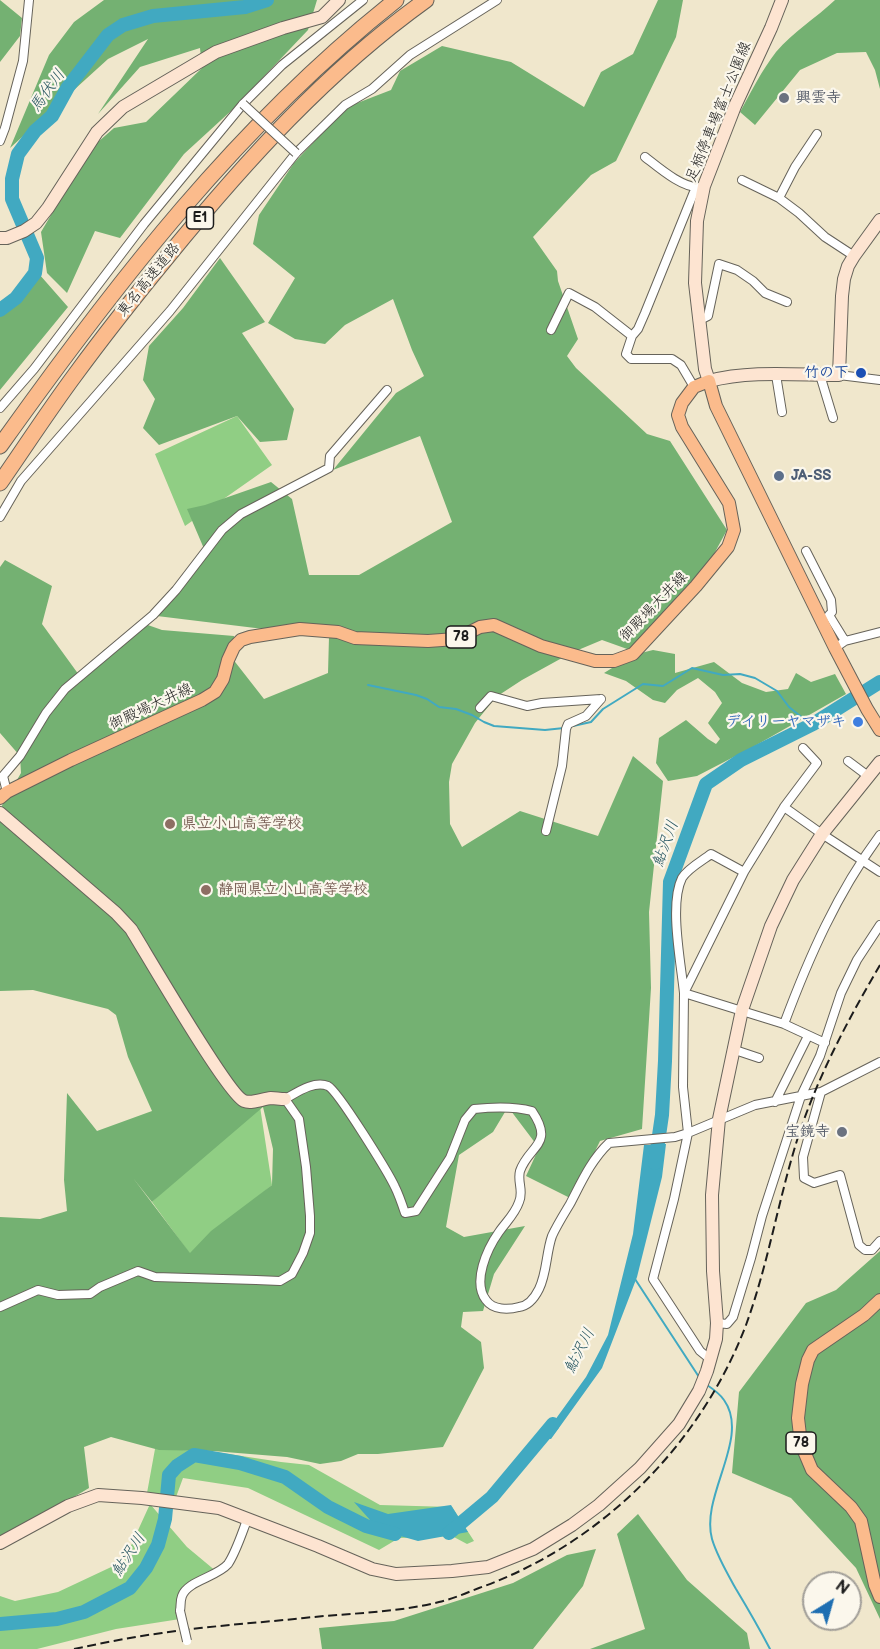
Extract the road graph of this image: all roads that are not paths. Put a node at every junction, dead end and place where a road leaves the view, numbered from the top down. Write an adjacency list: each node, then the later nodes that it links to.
1 (29, 0): 10 (street)
2 (339, 0): 17 (street)
3 (363, 0): 8 (street)
4 (396, 0): 33 (highway, 東名高速道路 / E1)
5 (426, 0): 34 (highway, 東名高速道路 / E1)
6 (497, 0): 11 (street)
7 (782, 0): 14 (street, 足柄停車場富士公園線)
8 (243, 104): 11 (street, bridge); 30 (street)
9 (817, 134): 15 (street)
10 (0, 141)
11 (296, 153): 35 (street)
12 (645, 157): 14 (street)
13 (742, 180): 15 (street)
14 (700, 187): 20 (street, 足柄停車場富士公園線); 22 (street)
15 (779, 198): 18 (street)
16 (880, 220): 18 (street)
17 (4, 238)
18 (854, 256): 25 (street)
19 (788, 302): 20 (street)
20 (698, 321): 27 (street, 足柄停車場富士公園線)
21 (551, 330): 22 (street)
22 (632, 336): 28 (street)
23 (776, 375): 24 (street); 27 (street); 31 (street)
24 (820, 375): 25 (street); 32 (street)
25 (839, 375): 26 (street)
26 (880, 380)
27 (709, 381): 28 (main road); 38 (main road)
28 (694, 387): 45 (main road, 御殿場大井線 / 78)
29 (387, 390): 45 (street)
30 (0, 408)
31 (782, 412)
32 (833, 418)
33 (0, 446)
34 (0, 483)
35 (0, 517)
36 (806, 551): 38 (street)
37 (880, 632): 38 (street)
38 (840, 644): 40 (main road)
39 (480, 708): 48 (street)
40 (880, 730)
41 (803, 748): 46 (street)
42 (848, 761): 44 (street)
43 (880, 762): 44 (street)
44 (868, 776): 49 (street)
45 (3, 795)
46 (784, 807): 49 (street); 52 (street)
47 (0, 813): 65 (street)
48 (546, 831)
49 (822, 834): 51 (street); 56 (street)
50 (880, 835): 51 (street)
51 (861, 860): 53 (street); 57 (street)
52 (744, 872): 55 (street); 55 (street)
53 (880, 872)
54 (880, 925): 59 (street)
55 (684, 993): 56 (street); 68 (street)
56 (742, 1010): 57 (street); 60 (street)
57 (784, 1024): 58 (street)
58 (808, 1036): 59 (street); 66 (street)
59 (825, 1043): 64 (street)
60 (732, 1049): 61 (street); 67 (street)
61 (759, 1058)
62 (880, 1062): 63 (street)
63 (821, 1092): 64 (street); 69 (street)
64 (801, 1096): 66 (street); 72 (street)
65 (285, 1099): 68 (street); 71 (street)
66 (775, 1102): 67 (street)
67 (719, 1119): 68 (street); 72 (street)
68 (687, 1133): 73 (street)
69 (880, 1241)
70 (880, 1300): 76 (main road, 78)
71 (0, 1307)
72 (717, 1323): 73 (street)
73 (709, 1365): 74 (street)
74 (247, 1520): 75 (street); 77 (street, bridge)
75 (0, 1543)
76 (880, 1598)
77 (188, 1645)

